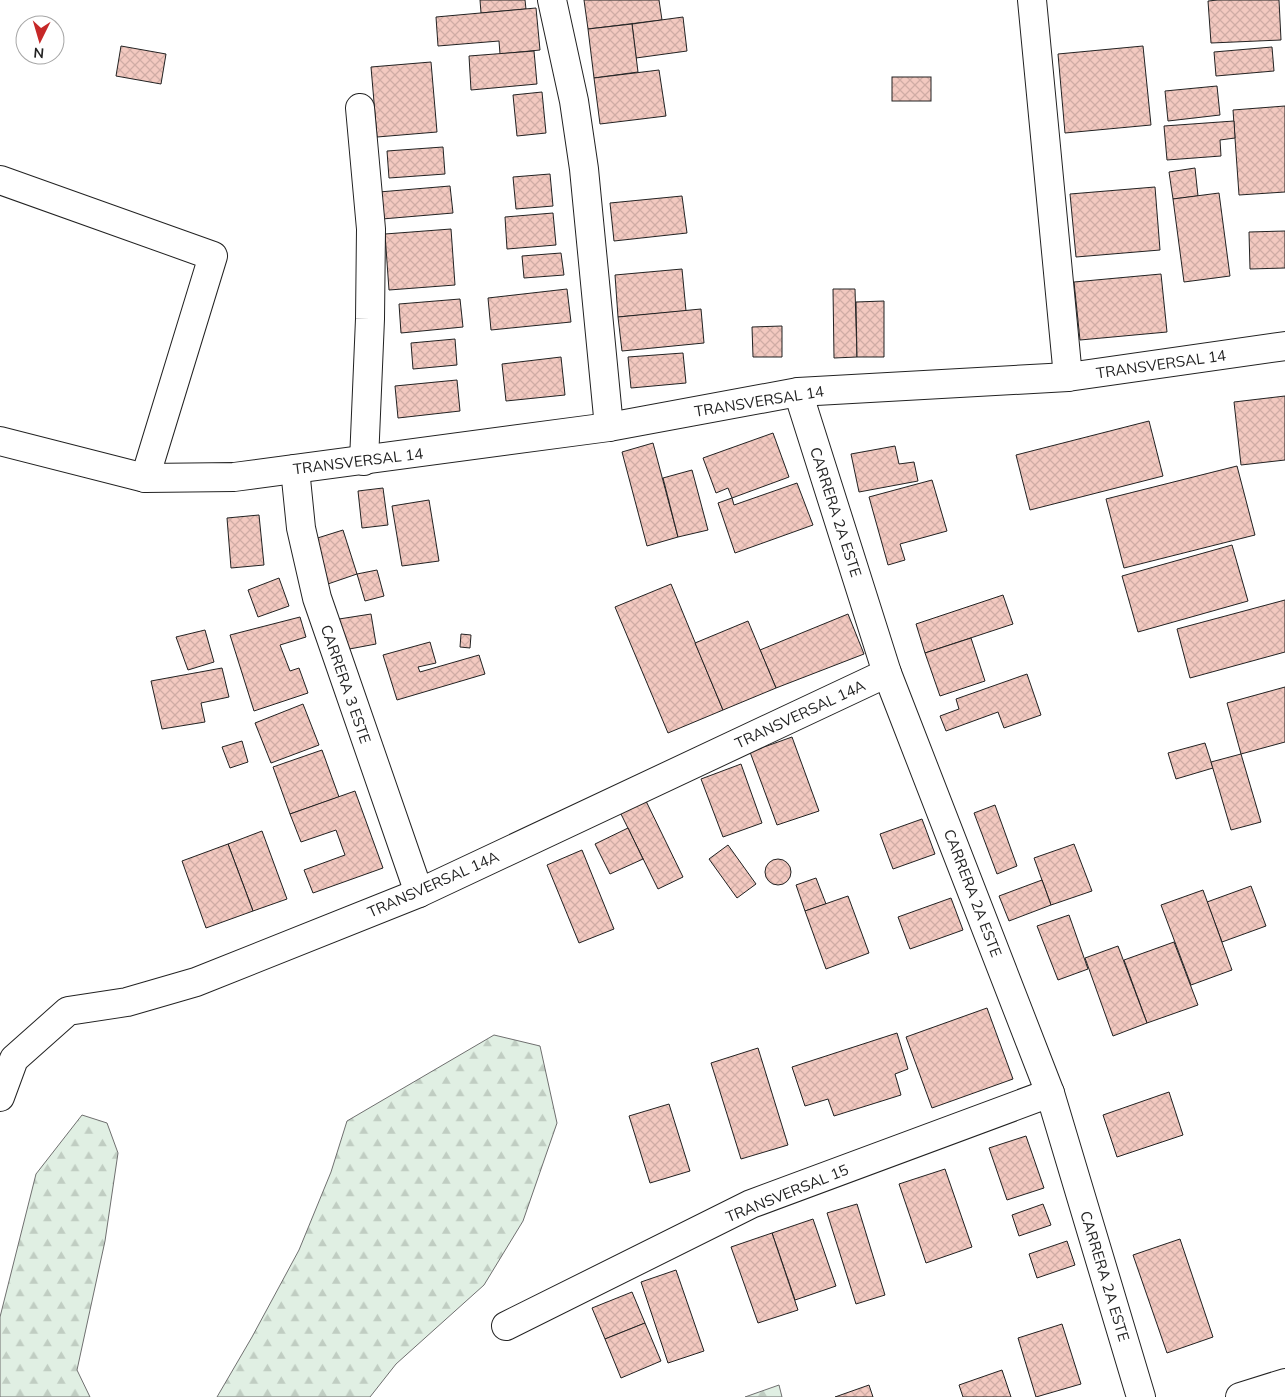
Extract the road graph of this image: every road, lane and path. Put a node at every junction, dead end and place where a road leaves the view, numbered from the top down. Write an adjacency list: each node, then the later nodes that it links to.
1 (552, 0): 8 (street)
2 (1032, 0): 6 (street)
3 (360, 108): 10 (street)
4 (0, 180): 12 (street)
5 (1285, 346): 6 (street, TRANSVERSAL 14)
6 (1068, 377): 7 (street, TRANSVERSAL 14)
7 (798, 392): 8 (street, TRANSVERSAL 14); 13 (street, CARRERA 2A ESTE)
8 (609, 427): 10 (street, TRANSVERSAL 14)
9 (0, 441): 12 (street, TRANSVERSAL 14)
10 (364, 461): 11 (street, TRANSVERSAL 14)
11 (295, 469): 12 (street, TRANSVERSAL 14); 14 (street, CARRERA 3 ESTE)
12 (145, 478)
13 (887, 673): 14 (street, TRANSVERSAL 14A); 15 (street, CARRERA 2A ESTE)
14 (419, 893): 16 (street, TRANSVERSAL 14A)
15 (1050, 1093): 17 (street, TRANSVERSAL 15); 19 (street, CARRERA 2A ESTE)
16 (0, 1097)
17 (506, 1326)
18 (1285, 1383): 20 (street)
19 (1141, 1397)
20 (1240, 1397)

